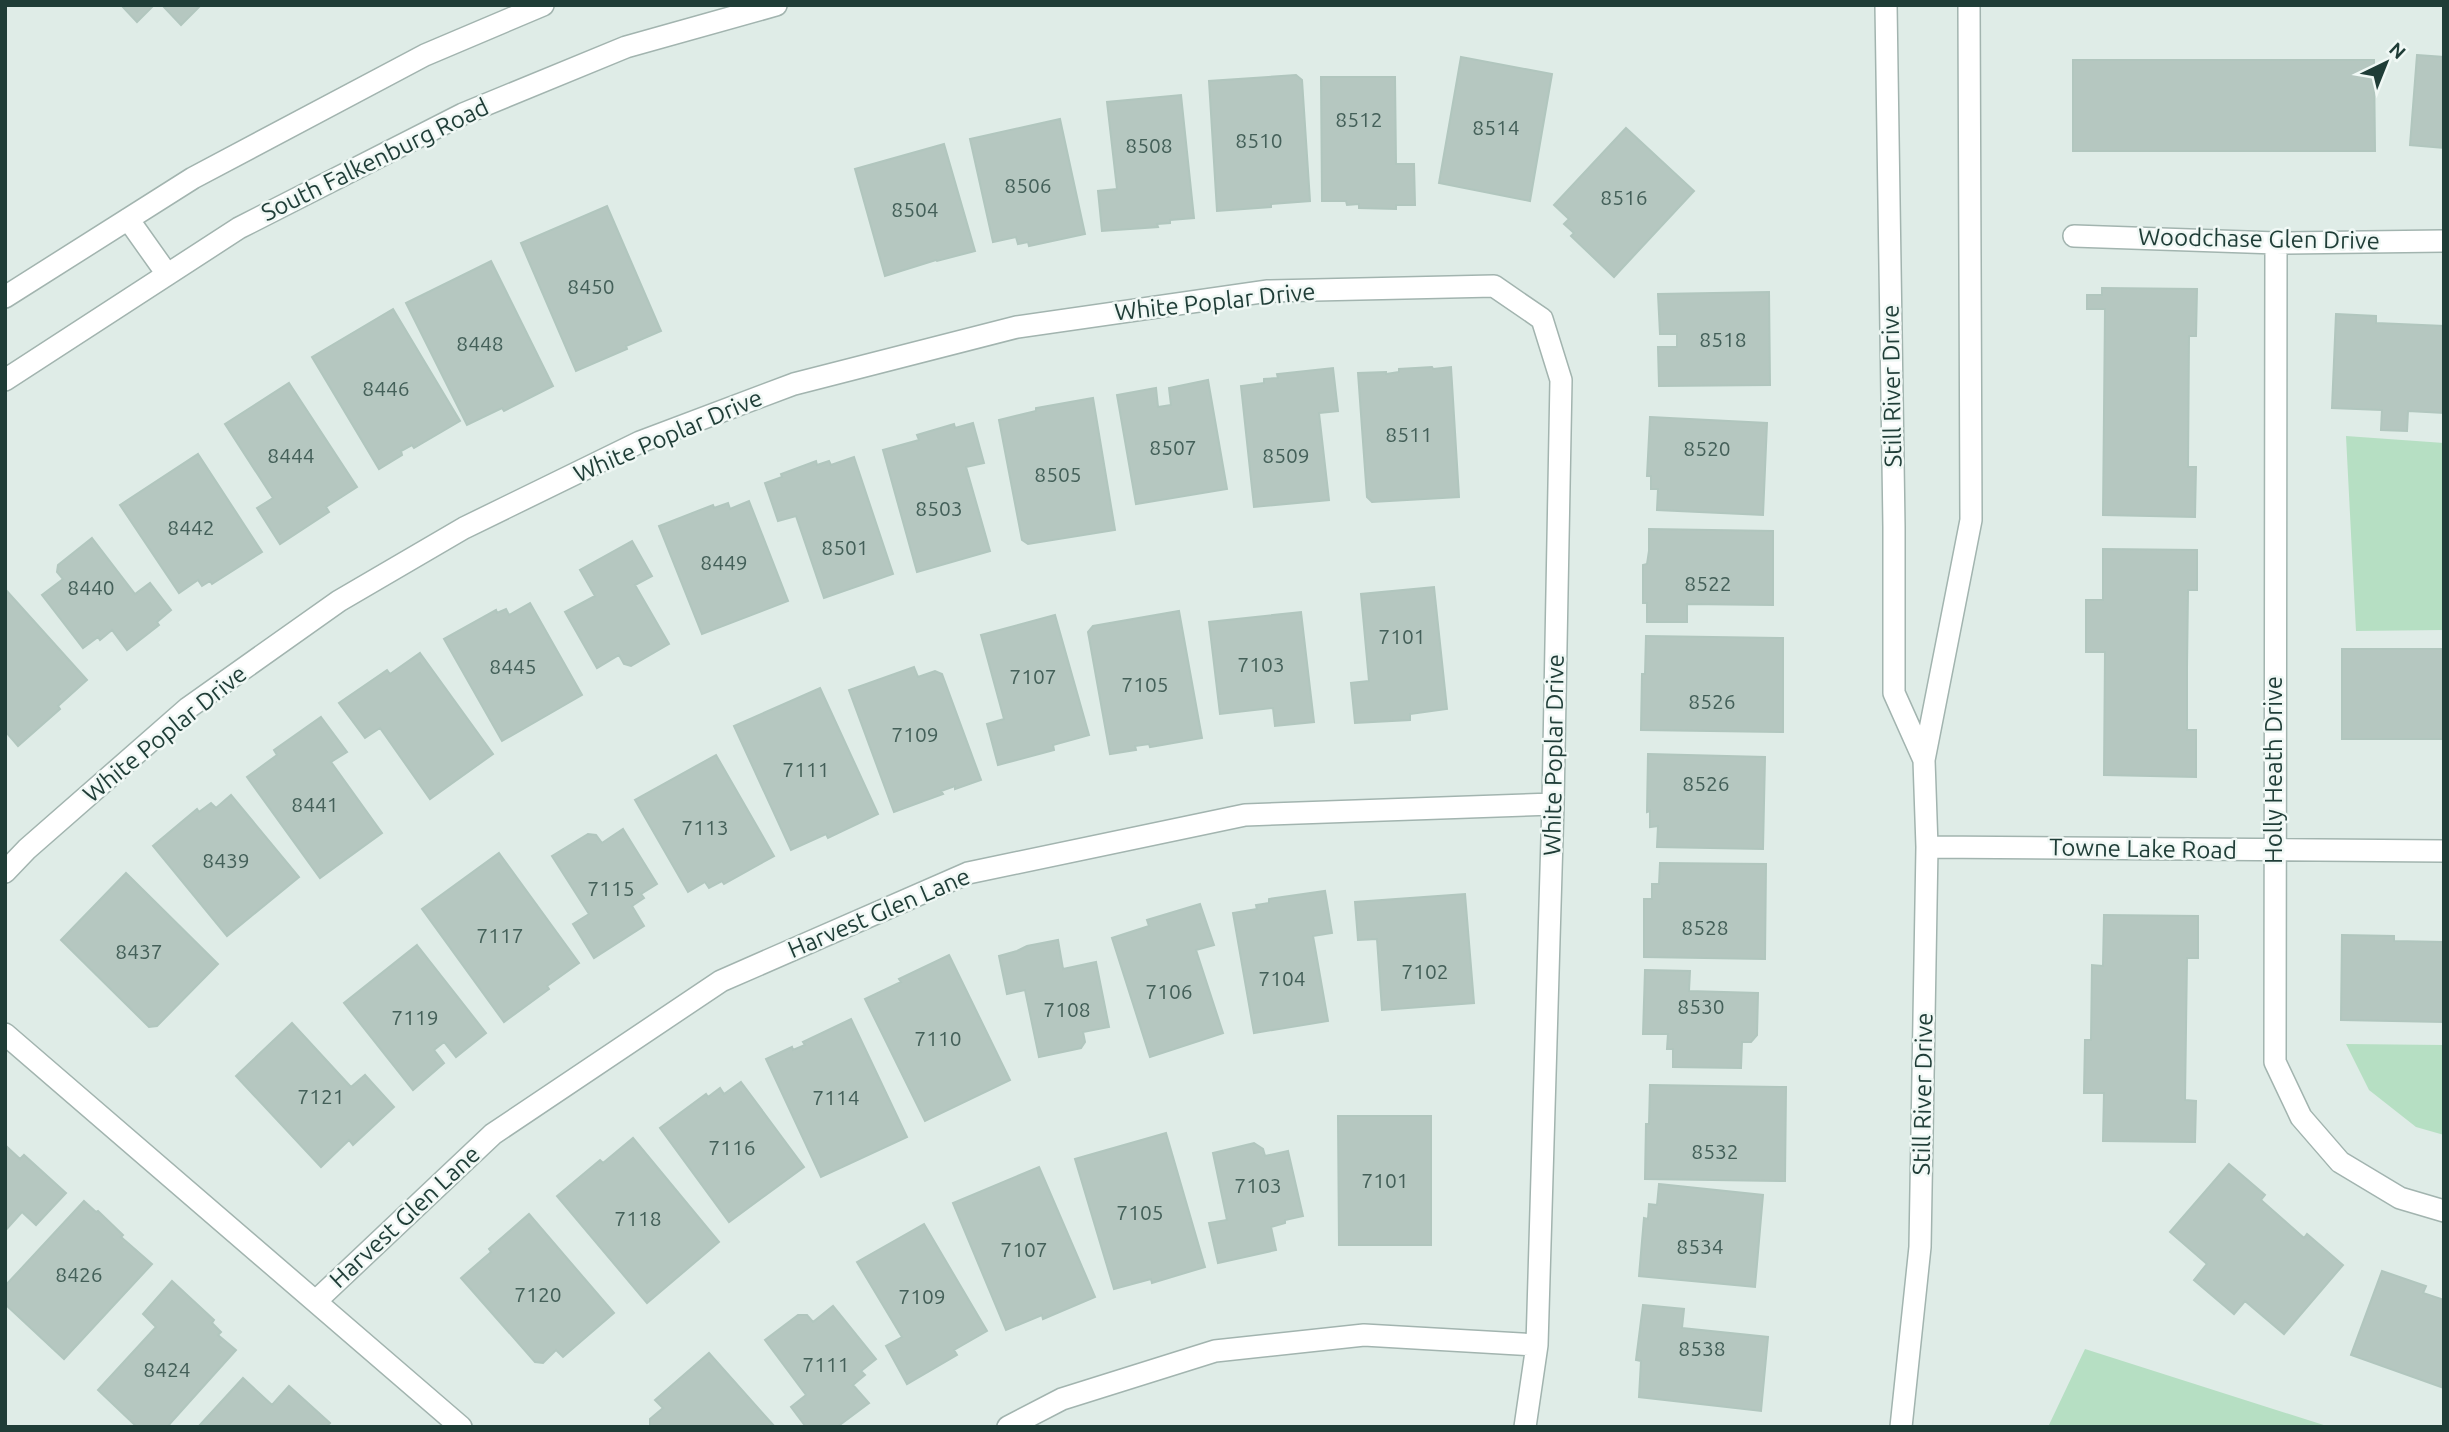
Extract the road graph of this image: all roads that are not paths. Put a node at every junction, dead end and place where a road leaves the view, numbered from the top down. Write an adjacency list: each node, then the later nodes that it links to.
1 (542, 5): 5 (street)
2 (776, 5): 9 (street, South Falkenburg Road)
3 (1886, 5): 12 (street, Still River Drive)
4 (1969, 5): 12 (street, Still River Drive)
5 (128, 219): 9 (street); 10 (street)
6 (2074, 236): 8 (street, Woodchase Glen Drive)
7 (2444, 241): 8 (street, Woodchase Glen Drive)
8 (2276, 243): 15 (street, Holly Heath Drive)
9 (167, 274): 11 (street, South Falkenburg Road)
10 (5, 297)
11 (5, 380)
12 (1924, 761): 14 (street, Still River Drive)
13 (1553, 804): 17 (street, White Poplar Drive); 20 (street, Harvest Glen Lane); 21 (street, White Poplar Drive)
14 (1927, 847): 15 (street, Towne Lake Road); 25 (street, Still River Drive)
15 (2274, 851): 16 (street, Towne Lake Road); 19 (street, Holly Heath Drive)
16 (2444, 851)
17 (5, 872)
18 (5, 1034): 20 (street)
19 (2444, 1211)
20 (316, 1301): 22 (street)
21 (1538, 1345): 23 (street); 24 (street, White Poplar Drive)
22 (461, 1427)
23 (1008, 1427)
24 (1525, 1427)
25 (1900, 1427)

